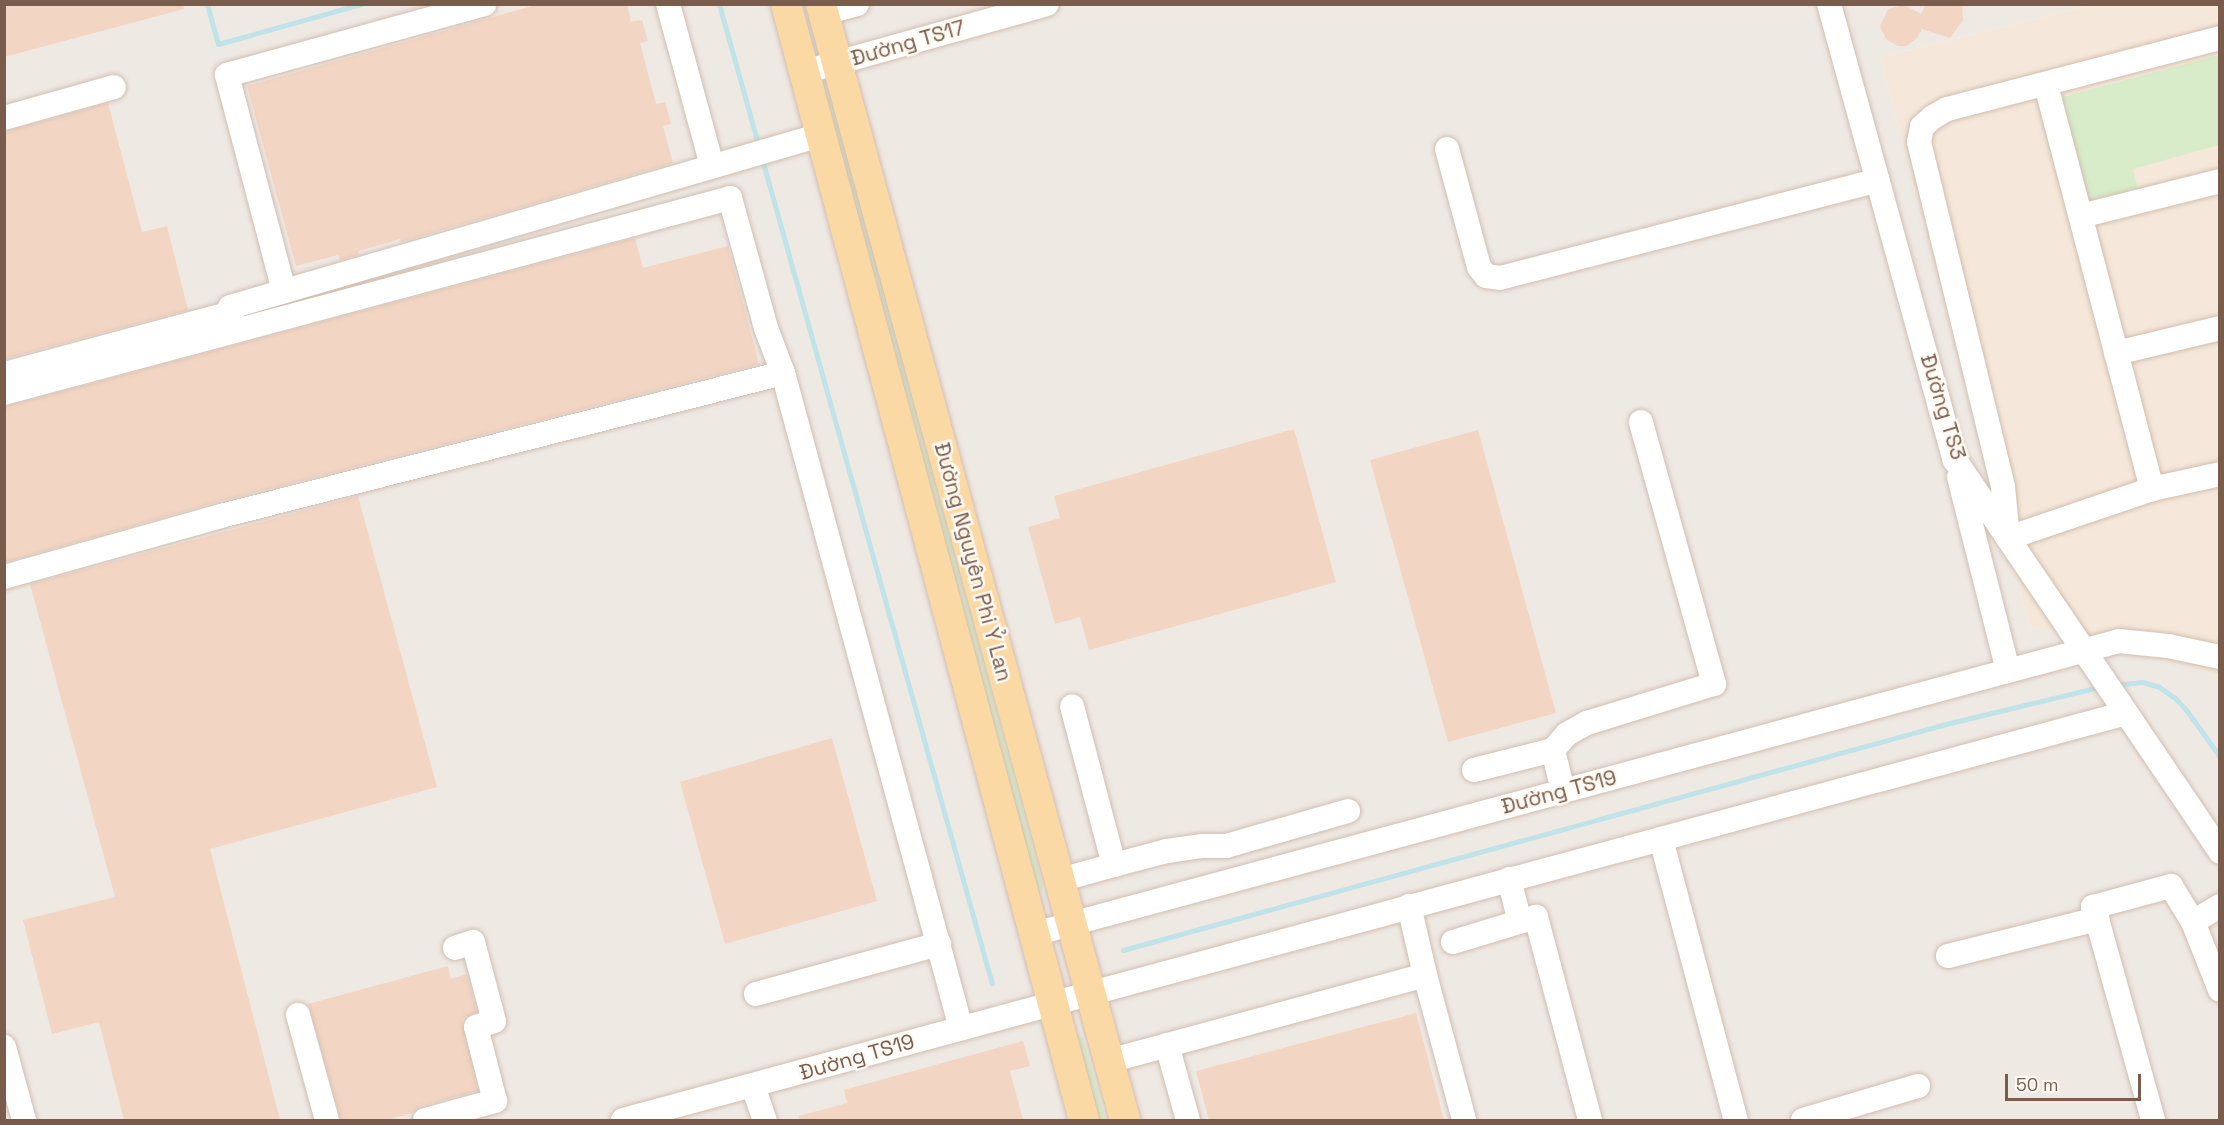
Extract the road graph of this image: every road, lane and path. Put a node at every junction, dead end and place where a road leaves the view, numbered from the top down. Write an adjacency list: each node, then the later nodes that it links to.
1 (484, 4): 20 (street)
2 (668, 4): 16 (street)
3 (786, 4): 10 (main road, Đường Nguyên Phi Ỷ Lan)
4 (857, 4): 7 (street)
5 (1047, 4): 9 (street, Đường TS17)
6 (1829, 4): 17 (street, Đường TS3)
7 (822, 9): 9 (main road, Đường Nguyên Phi Ỷ Lan)
8 (2220, 38): 11 (street)
9 (837, 63): 10 (street, Đường TS17); 45 (main road, Đường Nguyên Phi Ỷ Lan)
10 (804, 72): 14 (main road, Đường Nguyên Phi Ỷ Lan)
11 (2046, 85): 19 (street); 30 (street)
12 (114, 87): 13 (street)
13 (4, 118)
14 (821, 135): 16 (street); 52 (main road, Đường Nguyên Phi Ỷ Lan)
15 (1447, 149): 17 (street)
16 (722, 163): 20 (street)
17 (1878, 180): 27 (street, Đường TS3)
18 (2220, 181): 19 (street)
19 (2080, 216): 22 (street)
20 (284, 291): 24 (street)
21 (2220, 328): 22 (street)
22 (2116, 353): 29 (street)
23 (783, 373): 25 (street); 31 (street); 54 (street)
24 (4, 374)
25 (4, 393)
26 (1641, 422): 37 (street)
27 (1955, 460): 30 (street, Đường TS3); 34 (street)
28 (2220, 474): 29 (street)
29 (2152, 489): 30 (street)
30 (2008, 538): 33 (street, Đường TS3)
31 (4, 577)
32 (2220, 657): 33 (street, Đường TS19)
33 (2090, 661): 34 (street, Đường TS19); 36 (street, Đường TS3)
34 (2008, 671): 39 (street, Đường TS19)
35 (1072, 706): 43 (street)
36 (2126, 713): 40 (street, Đường TS19); 42 (street, Đường TS3)
37 (1553, 750): 38 (street); 39 (street)
38 (1474, 770)
39 (1563, 791): 41 (street, Đường TS19)
40 (1661, 838): 44 (street, Đường TS19); 80 (street)
41 (1339, 851): 43 (street); 51 (street, Đường TS19)
42 (2220, 852)
43 (1114, 865): 45 (street)
44 (1509, 879): 46 (street, Đường TS19); 49 (street)
45 (1060, 880): 51 (main road, Đường Nguyên Phi Ỷ Lan)
46 (1409, 906): 57 (street); 59 (street, Đường TS19)
47 (2220, 906): 50 (street)
48 (2097, 919): 50 (street); 56 (street); 82 (street)
49 (1520, 922): 53 (street); 79 (street)
50 (2193, 922): 58 (street)
51 (1072, 923): 52 (street, Đường TS19); 59 (main road, Đường Nguyên Phi Ỷ Lan)
52 (1034, 934): 61 (main road, Đường Nguyên Phi Ỷ Lan)
53 (1453, 942)
54 (939, 944): 60 (street); 63 (street)
55 (455, 948): 72 (street)
56 (1948, 956)
57 (1425, 975): 64 (street); 78 (street)
58 (2220, 990)
59 (1090, 992): 61 (street, Đường TS19); 66 (main road, Đường Nguyên Phi Ỷ Lan)
60 (756, 994)
61 (1052, 1002): 63 (street, Đường TS19); 75 (main road, Đường Nguyên Phi Ỷ Lan)
62 (298, 1015): 71 (street)
63 (961, 1028): 67 (street, Đường TS19)
64 (1167, 1045): 66 (street); 77 (street)
65 (4, 1047): 69 (street)
66 (1109, 1061): 76 (main road, Đường Nguyên Phi Ỷ Lan)
67 (753, 1086): 73 (street, Đường TS19); 74 (street)
68 (1918, 1086): 81 (street)
69 (10, 1091): 70 (street)
70 (24, 1120)
71 (327, 1120)
72 (425, 1120)
73 (631, 1120)
74 (765, 1120)
75 (1084, 1120)
76 (1125, 1120)
77 (1188, 1120)
78 (1464, 1120)
79 (1590, 1120)
80 (1736, 1120)
81 (1803, 1120)
82 (2153, 1120)

